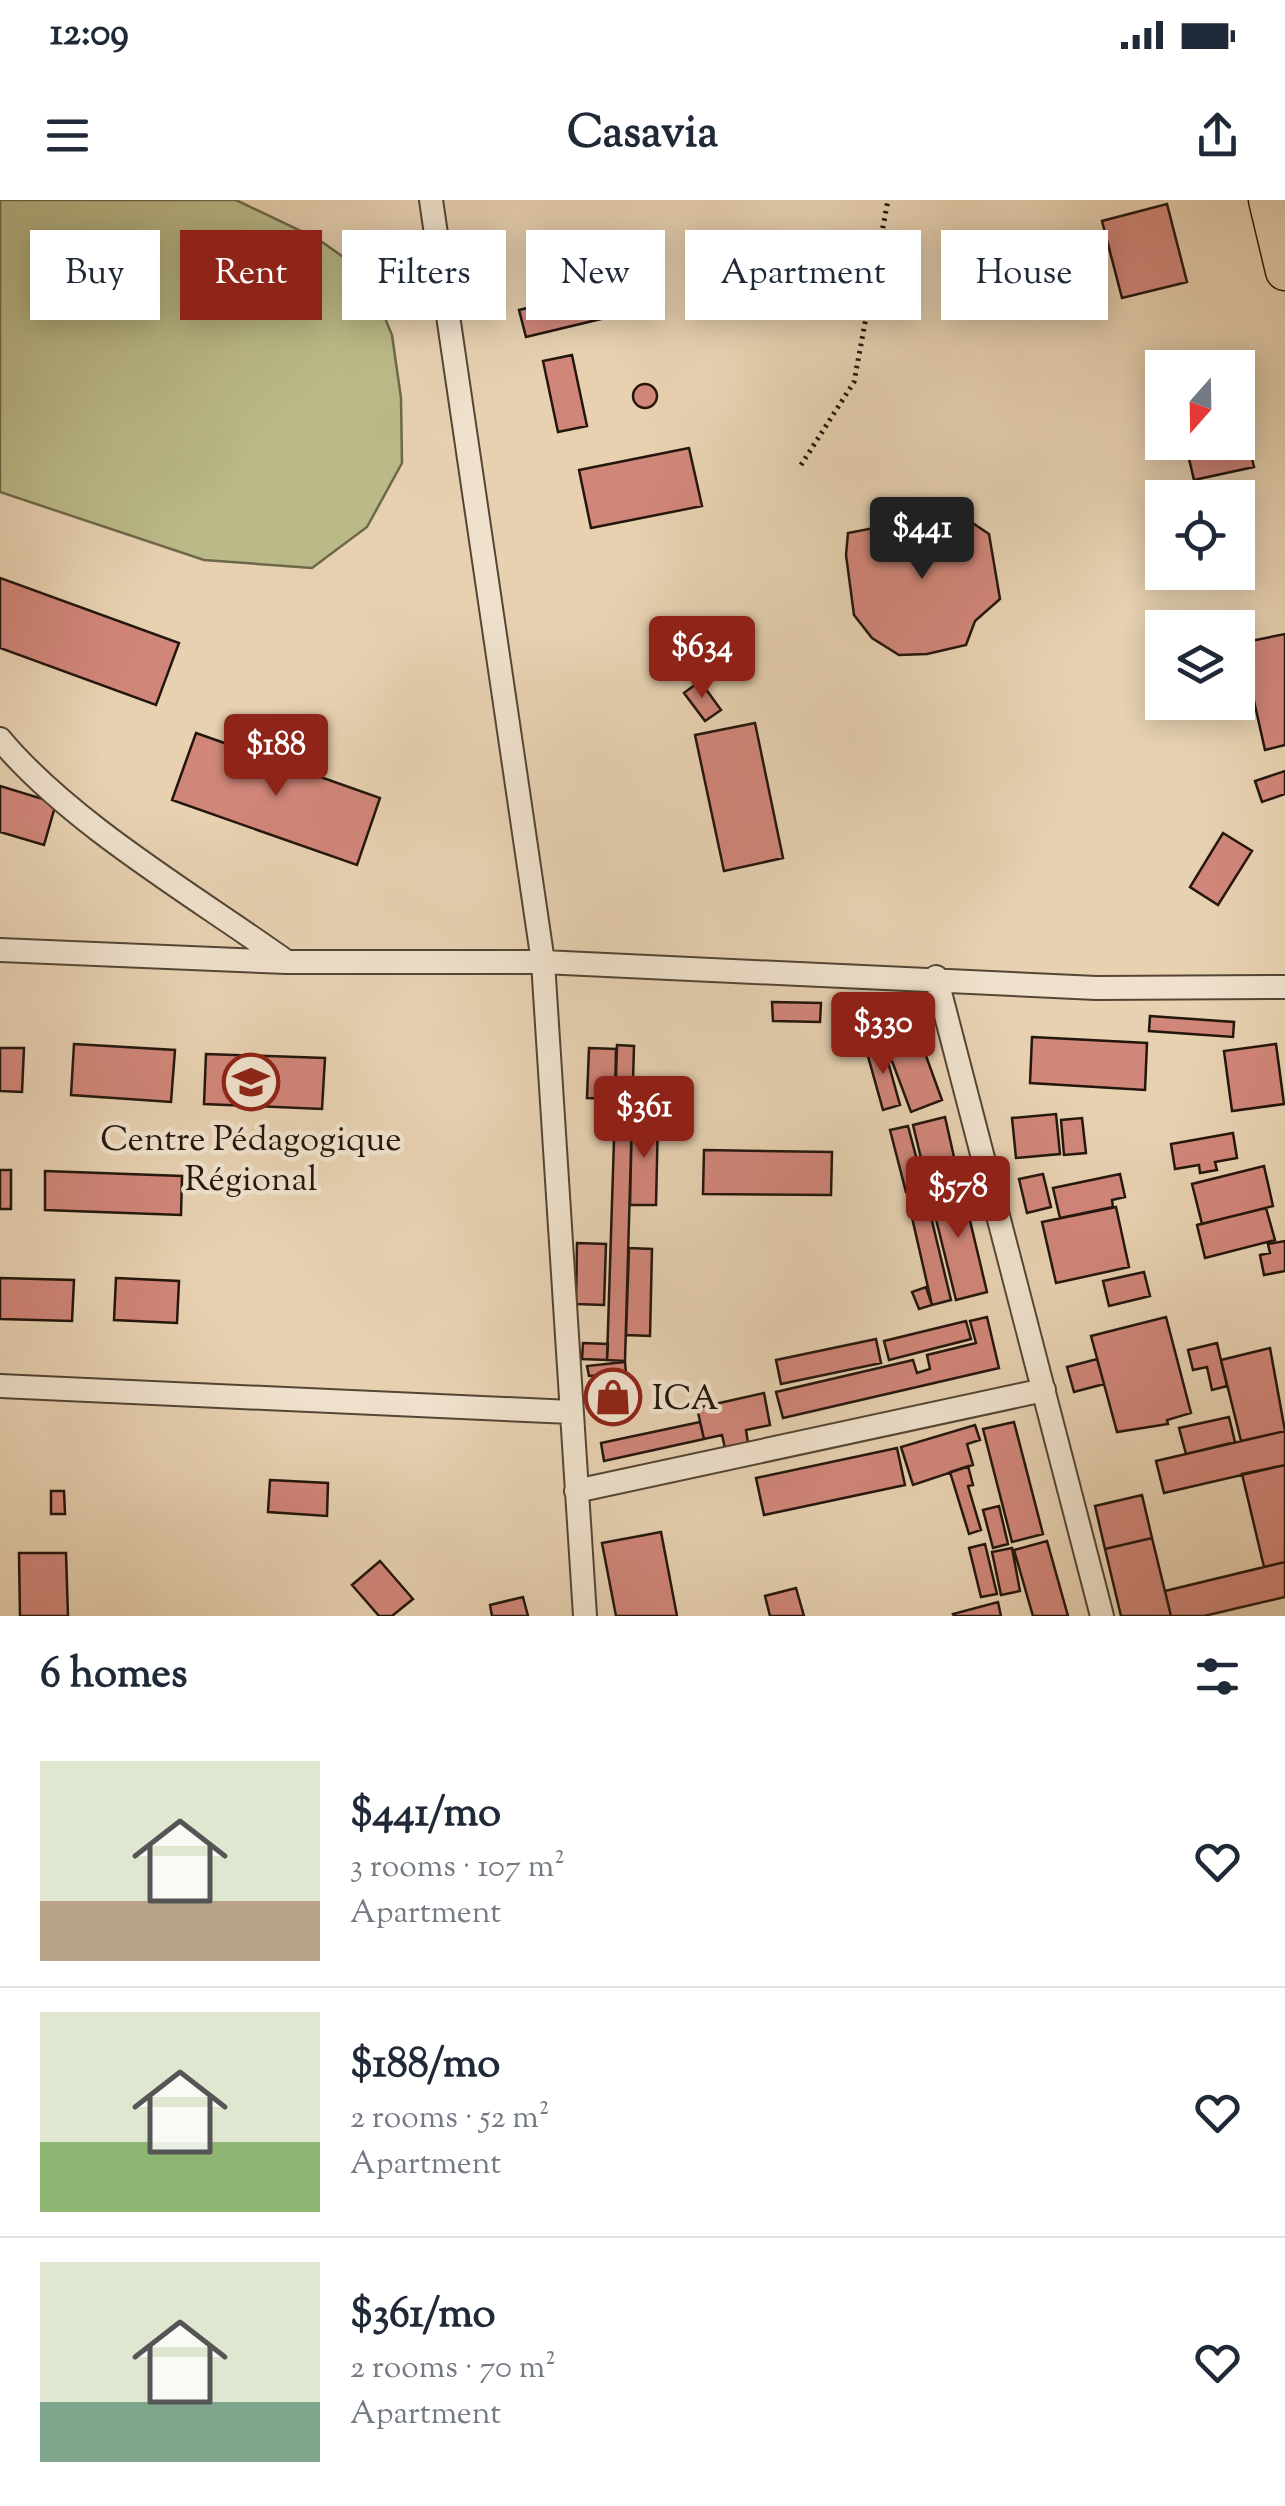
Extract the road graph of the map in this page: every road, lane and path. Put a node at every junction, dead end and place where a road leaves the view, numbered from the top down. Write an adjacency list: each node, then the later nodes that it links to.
1 (431, 200): 9 (street)
2 (888, 200): 5 (path)
3 (1268, 200): 4 (main road)
4 (1285, 271)
5 (801, 465)
6 (0, 739): 8 (street)
7 (0, 950): 8 (street)
8 (286, 962): 9 (street)
9 (542, 962): 10 (street); 14 (street)
10 (936, 977): 11 (street); 13 (street)
11 (1285, 987)
12 (0, 1386): 14 (street)
13 (1044, 1390): 15 (street); 17 (street)
14 (571, 1412): 15 (street)
15 (576, 1491): 16 (street)
16 (586, 1616)
17 (1102, 1616)

